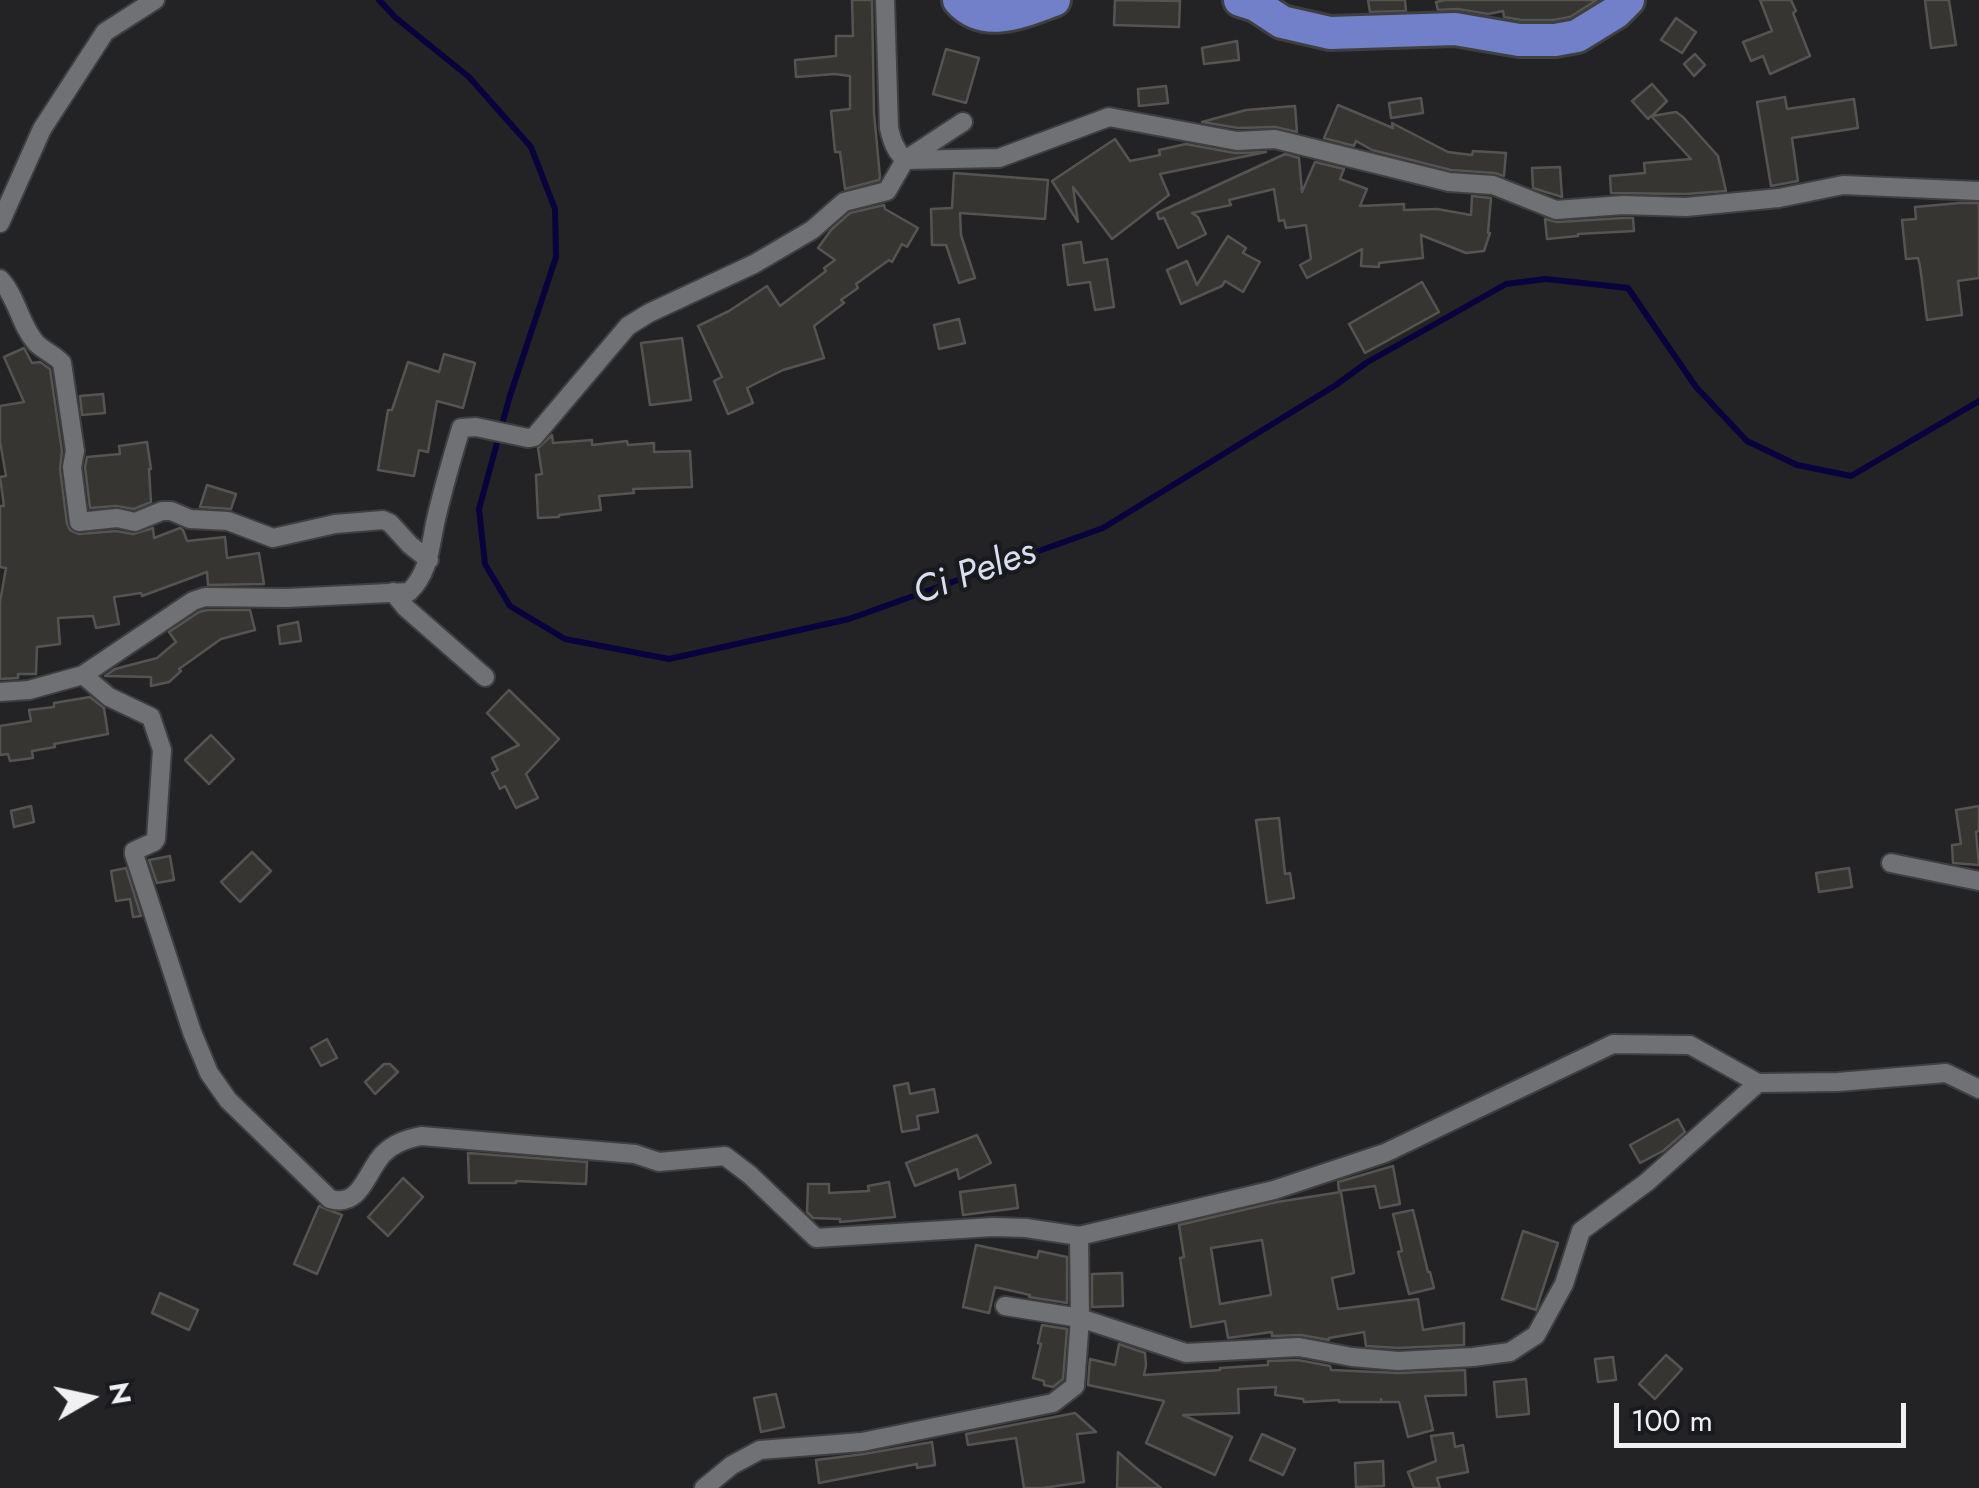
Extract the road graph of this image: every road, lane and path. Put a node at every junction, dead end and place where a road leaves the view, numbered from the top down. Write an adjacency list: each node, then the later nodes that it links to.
1 (155, 0): 10 (street)
2 (885, 0): 8 (street)
3 (959, 0): 4 (highway)
4 (1054, 0)
5 (1240, 0): 6 (highway)
6 (1628, 0)
7 (963, 122): 8 (street)
8 (905, 160): 9 (street); 12 (street)
9 (1979, 191)
10 (0, 223)
11 (0, 279): 12 (street)
12 (429, 560): 13 (street)
13 (393, 592): 14 (street); 15 (street)
14 (83, 676): 16 (street); 21 (street)
15 (485, 677)
16 (0, 692)
17 (1891, 863): 18 (street)
18 (1979, 881)
19 (1758, 1083): 20 (street); 21 (street); 23 (street)
20 (1979, 1089)
21 (1079, 1236): 23 (street)
22 (1005, 1306): 23 (street)
23 (1080, 1318): 24 (street)
24 (704, 1488)

